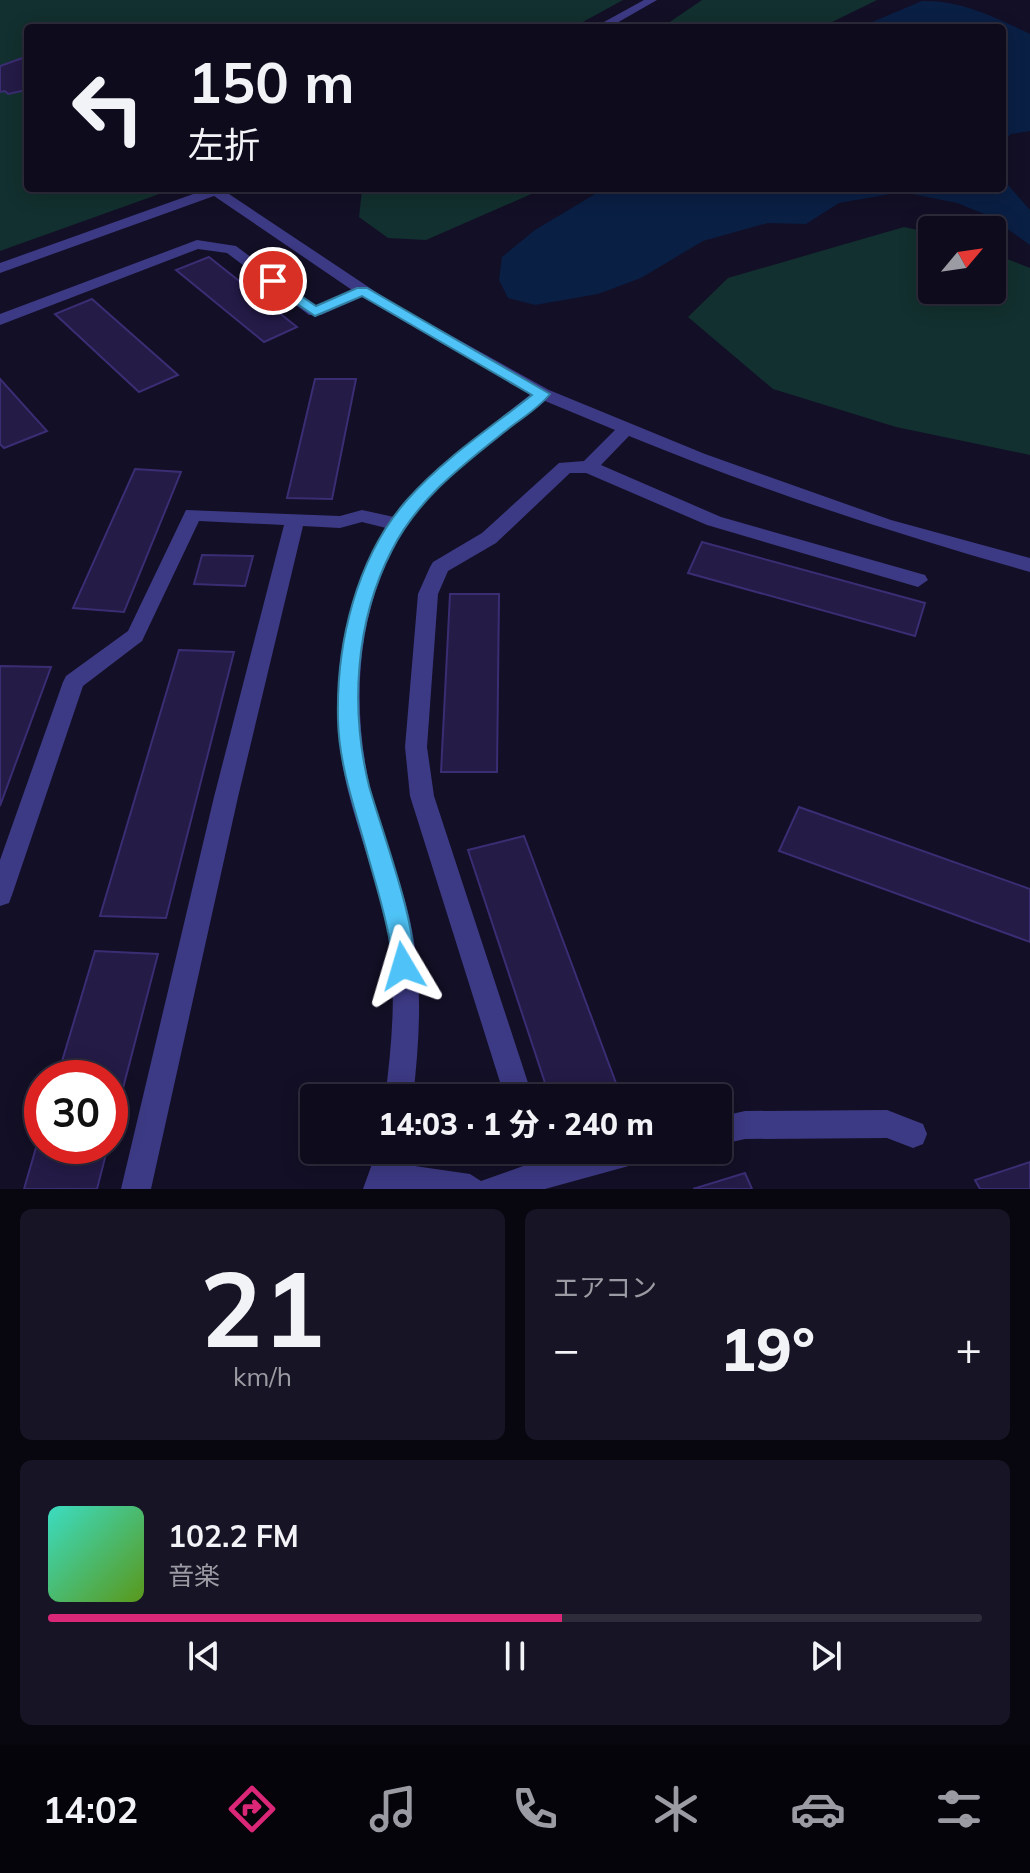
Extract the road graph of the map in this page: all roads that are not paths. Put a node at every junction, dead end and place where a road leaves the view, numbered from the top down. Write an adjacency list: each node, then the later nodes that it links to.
1 (652, 0): 2 (street)
2 (607, 24)
3 (211, 192): 5 (street)
4 (223, 192): 6 (street)
5 (0, 268)
6 (362, 291): 7 (street); 8 (street)
7 (0, 320)
8 (543, 394): 9 (street); 12 (street)
9 (625, 429): 10 (street); 13 (street)
10 (589, 467): 14 (street); 17 (street)
11 (295, 521): 12 (street); 15 (street); 22 (street)
12 (399, 525): 16 (street)
13 (1030, 565)
14 (918, 580)
15 (0, 895)
16 (401, 1084)
17 (515, 1084)
18 (732, 1128): 19 (street)
19 (913, 1134)
20 (536, 1164): 24 (street)
21 (384, 1172): 23 (street)
22 (136, 1189)
23 (470, 1189)
24 (492, 1189)

